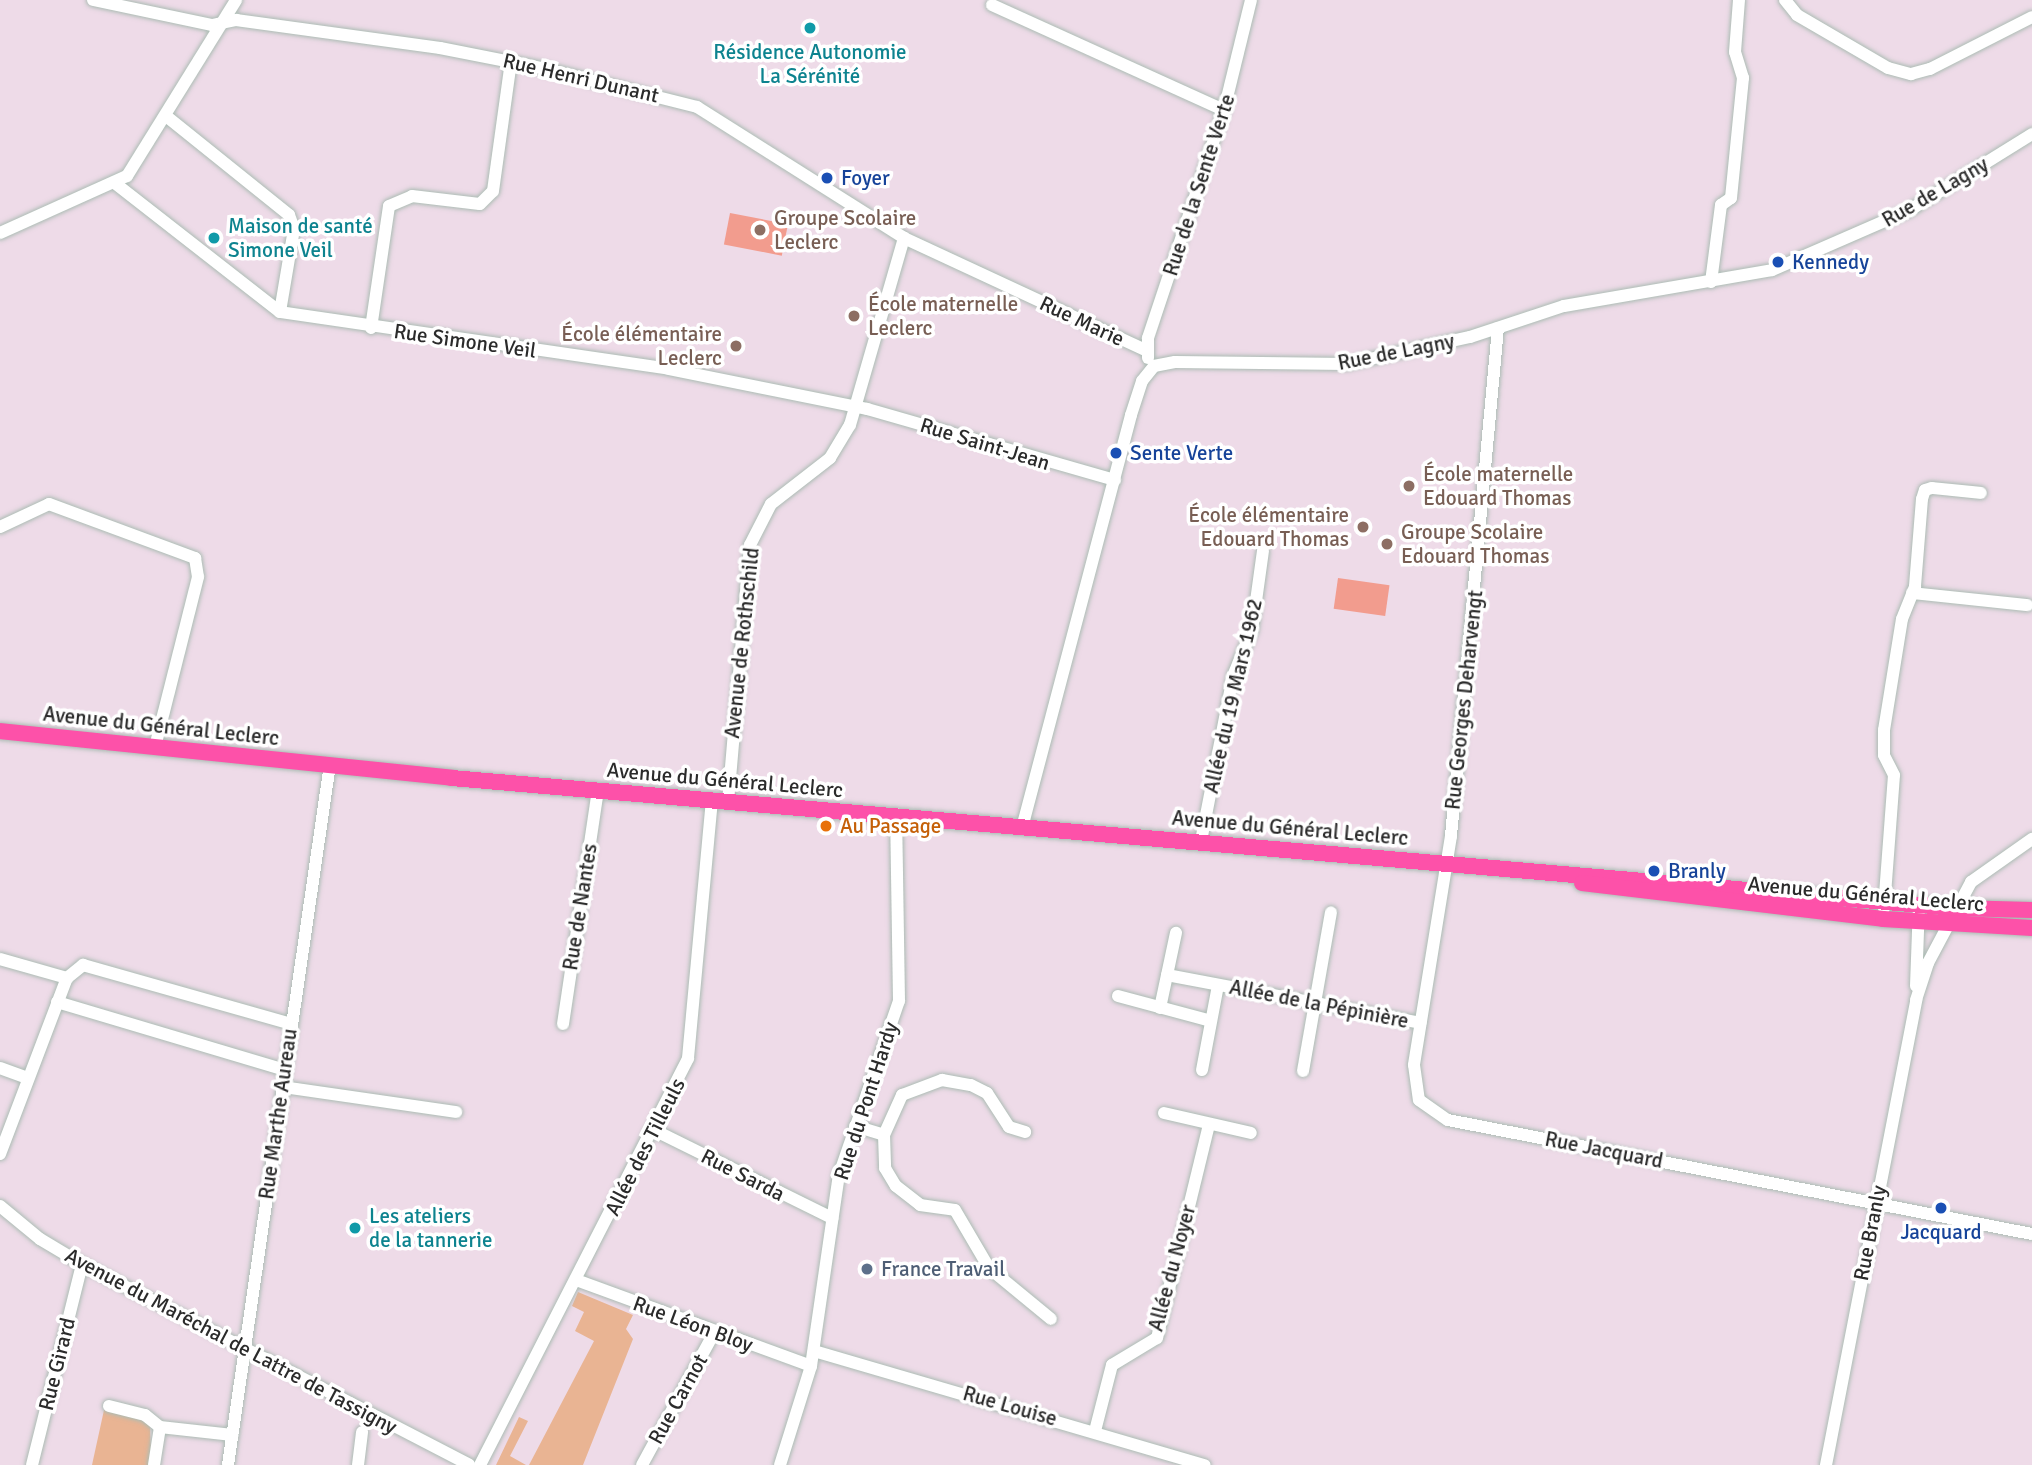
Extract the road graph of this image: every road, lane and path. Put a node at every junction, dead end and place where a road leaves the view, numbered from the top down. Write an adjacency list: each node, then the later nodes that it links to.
1 (93, 0): 8 (street, Rue Henri Dunant)
2 (236, 0): 8 (street)
3 (1251, 0): 10 (street, Rue de la Sente Verte)
4 (1739, 0): 16 (street)
5 (1785, 0): 7 (street)
6 (986, 3): 10 (street)
7 (2032, 17)
8 (222, 22): 9 (street, Rue Henri Dunant); 11 (street)
9 (511, 62): 15 (street, Rue Henri Dunant); 18 (street)
10 (1224, 110): 20 (street, Rue de la Sente Verte)
11 (166, 116): 13 (street); 17 (street)
12 (2032, 134): 16 (street, Rue de Lagny)
13 (116, 184): 14 (street); 17 (street, Rue Simone Veil)
14 (0, 233)
15 (904, 238): 20 (street, Rue Marie); 22 (street, Avenue de Rothschild)
16 (1711, 282): 19 (street, Rue de Lagny)
17 (280, 312): 18 (street, Rue Simone Veil)
18 (371, 328): 22 (street, Rue Simone Veil)
19 (1498, 328): 21 (street, Rue de Lagny); 38 (street, Rue Georges Deharvengt)
20 (1146, 350): 21 (street)
21 (1154, 366): 23 (street)
22 (855, 409): 23 (street, Rue Saint-Jean); 33 (street, Avenue de Rothschild)
23 (1115, 481): 35 (street)
24 (1981, 493): 27 (street)
25 (0, 527): 30 (street)
26 (1263, 551): 37 (street, Allée du 19 Mars 1962)
27 (1912, 593): 28 (street); 39 (street)
28 (2027, 605)
29 (0, 731): 30 (main road, Avenue du Général Leclerc)
30 (155, 747): 31 (main road, Avenue du Général Leclerc)
31 (330, 764): 32 (main road, Avenue du Général Leclerc); 60 (street, Rue Marthe Aureau)
32 (598, 791): 33 (main road, Avenue du Général Leclerc); 61 (street, Rue de Nantes)
33 (720, 801): 34 (main road, Avenue du Général Leclerc); 72 (street, Allée des Tilleuls)
34 (896, 814): 35 (main road, Avenue du Général Leclerc); 71 (street, Rue du Pont Hardy)
35 (1023, 824): 37 (main road, Avenue du Général Leclerc)
36 (2032, 839): 41 (street, Rue Branly)
37 (1201, 841): 38 (main road, Avenue du Général Leclerc)
38 (1448, 863): 39 (main road, Avenue du Général Leclerc); 44 (main road, Avenue du Général Leclerc); 59 (street, Rue Jacquard)
39 (1885, 899): 40 (main road, Avenue du Général Leclerc); 44 (street)
40 (1919, 904): 41 (main road, Avenue du Général Leclerc); 45 (street, Rue Branly)
41 (1957, 908): 42 (main road, Avenue du Général Leclerc); 46 (street, Rue Branly)
42 (2032, 910)
43 (1331, 912): 56 (street)
44 (1883, 919): 45 (main road, Avenue du Général Leclerc)
45 (1918, 922): 46 (main road, Avenue du Général Leclerc); 54 (street, Rue Branly)
46 (1947, 925): 47 (main road, Avenue du Général Leclerc); 54 (street, Rue Branly)
47 (2032, 928)
48 (1176, 933): 50 (street)
49 (0, 959): 51 (street)
50 (1167, 975): 52 (street, Allée de la Pépinière); 57 (street)
51 (67, 978): 55 (street); 60 (street)
52 (1218, 985): 56 (street, Allée de la Pépinière); 58 (street, Allée de la Pépinière)
53 (1118, 996): 57 (street, Allée de la Pépinière)
54 (1916, 1000): 77 (street, Rue Branly)
55 (57, 1002): 63 (street); 66 (street)
56 (1315, 1003): 59 (street, Allée de la Pépinière); 65 (street)
57 (1160, 1008): 58 (street, Allée de la Pépinière)
58 (1211, 1021): 64 (street, Allée de la Pépinière)
59 (1421, 1023): 77 (street, Rue Jacquard)
60 (292, 1024): 63 (street, Rue Marthe Aureau)
61 (563, 1024)
62 (0, 1068): 66 (street)
63 (285, 1070): 67 (street, Rue Marthe Aureau)
64 (1202, 1070)
65 (1303, 1071)
66 (29, 1078): 76 (street)
67 (282, 1087): 68 (street); 85 (street, Rue Marthe Aureau)
68 (456, 1112)
69 (1164, 1114): 70 (street)
70 (1209, 1124): 74 (street); 90 (street, Allée du Noyer)
71 (855, 1126): 75 (street); 79 (street, Rue du Pont Hardy)
72 (654, 1130): 79 (street, Rue Sarda); 82 (street, Allée des Tilleuls)
73 (1025, 1132): 75 (street)
74 (1251, 1133)
75 (884, 1135): 83 (street)
76 (0, 1154)
77 (1875, 1204): 80 (street, Rue Jacquard); 102 (street, Rue Branly)
78 (0, 1206): 81 (street, Avenue du Maréchal de Lattre de Tassigny)
79 (832, 1219): 86 (street, Rue du Pont Hardy)
80 (2032, 1234)
81 (82, 1264): 85 (street, Avenue du Maréchal de Lattre de Tassigny); 93 (street, Rue Girard)
82 (576, 1280): 84 (street, Rue Léon Bloy); 98 (street, Allée des Tilleuls)
83 (1051, 1319)
84 (714, 1333): 87 (street, Rue Léon Bloy); 99 (street, Rue Carnot)
85 (245, 1346): 92 (street, Rue Marthe Aureau); 97 (street, Avenue du Maréchal de Lattre de Tassigny)
86 (814, 1351): 87 (street, Rue du Pont Hardy); 90 (street, Rue Louise)
87 (811, 1366): 100 (street, Rue du Pont Hardy)
88 (109, 1406): 89 (street)
89 (160, 1427): 92 (street); 94 (street)
90 (1095, 1431): 101 (street, Rue Louise)
91 (362, 1432): 96 (street)
92 (233, 1435): 95 (street, Rue Marthe Aureau)
93 (32, 1465)
94 (154, 1465)
95 (229, 1465)
96 (358, 1465)
97 (469, 1465)
98 (480, 1465)
99 (642, 1465)
100 (780, 1465)
101 (1205, 1465)
102 (1826, 1465)

